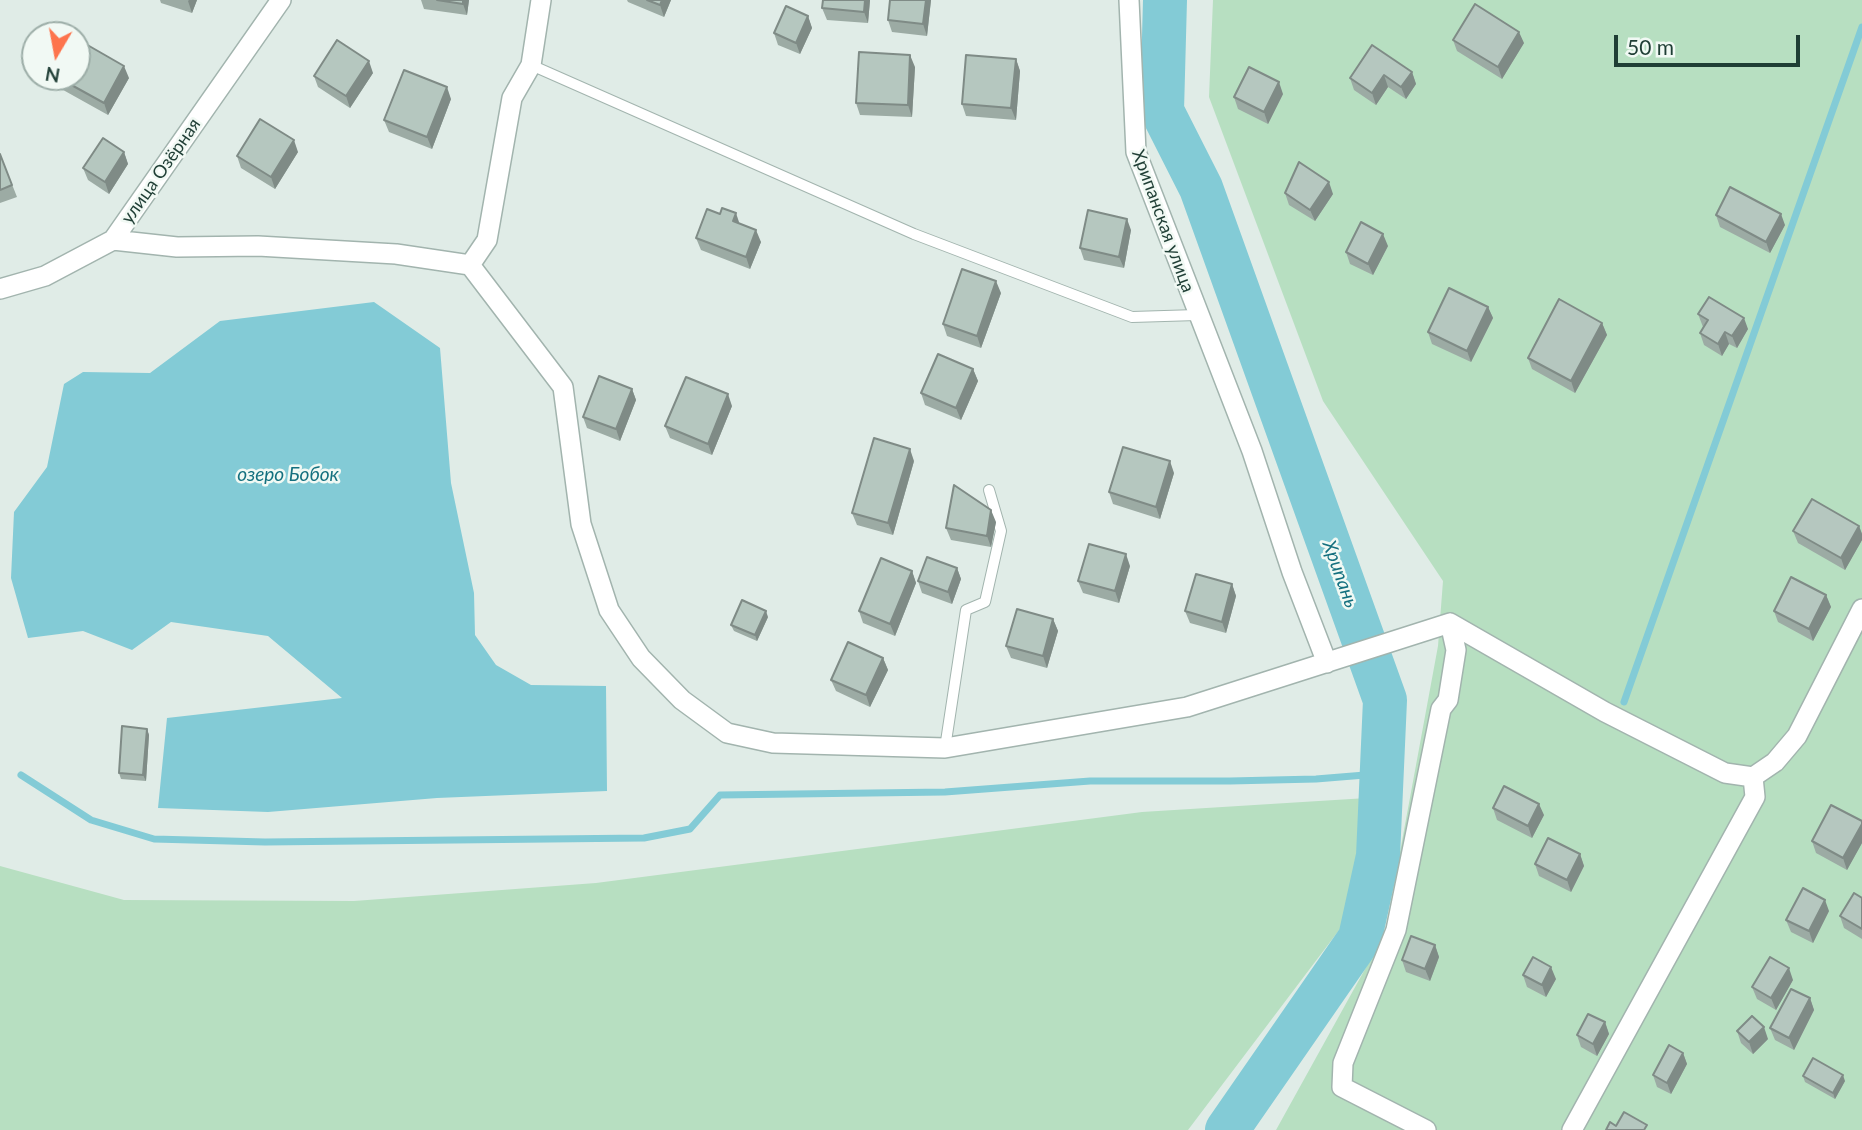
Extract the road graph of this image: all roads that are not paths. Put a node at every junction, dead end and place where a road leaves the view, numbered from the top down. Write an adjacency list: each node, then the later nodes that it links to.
1 (281, 0): 5 (street, улица Озёрная)
2 (541, 0): 4 (street)
3 (1129, 0): 8 (street, Хрипанская улица)
4 (531, 65): 6 (street); 8 (lane)
5 (113, 240): 6 (street); 7 (street, улица Озёрная)
6 (470, 265): 13 (street)
7 (0, 289)
8 (1197, 314): 12 (street, Хрипанская улица)
9 (989, 489): 13 (lane)
10 (1862, 609): 14 (street)
11 (1450, 623): 12 (street); 14 (street); 15 (street)
12 (1327, 663): 13 (street)
13 (945, 748)
14 (1753, 777): 16 (street)
15 (1426, 1130)
16 (1572, 1130)

